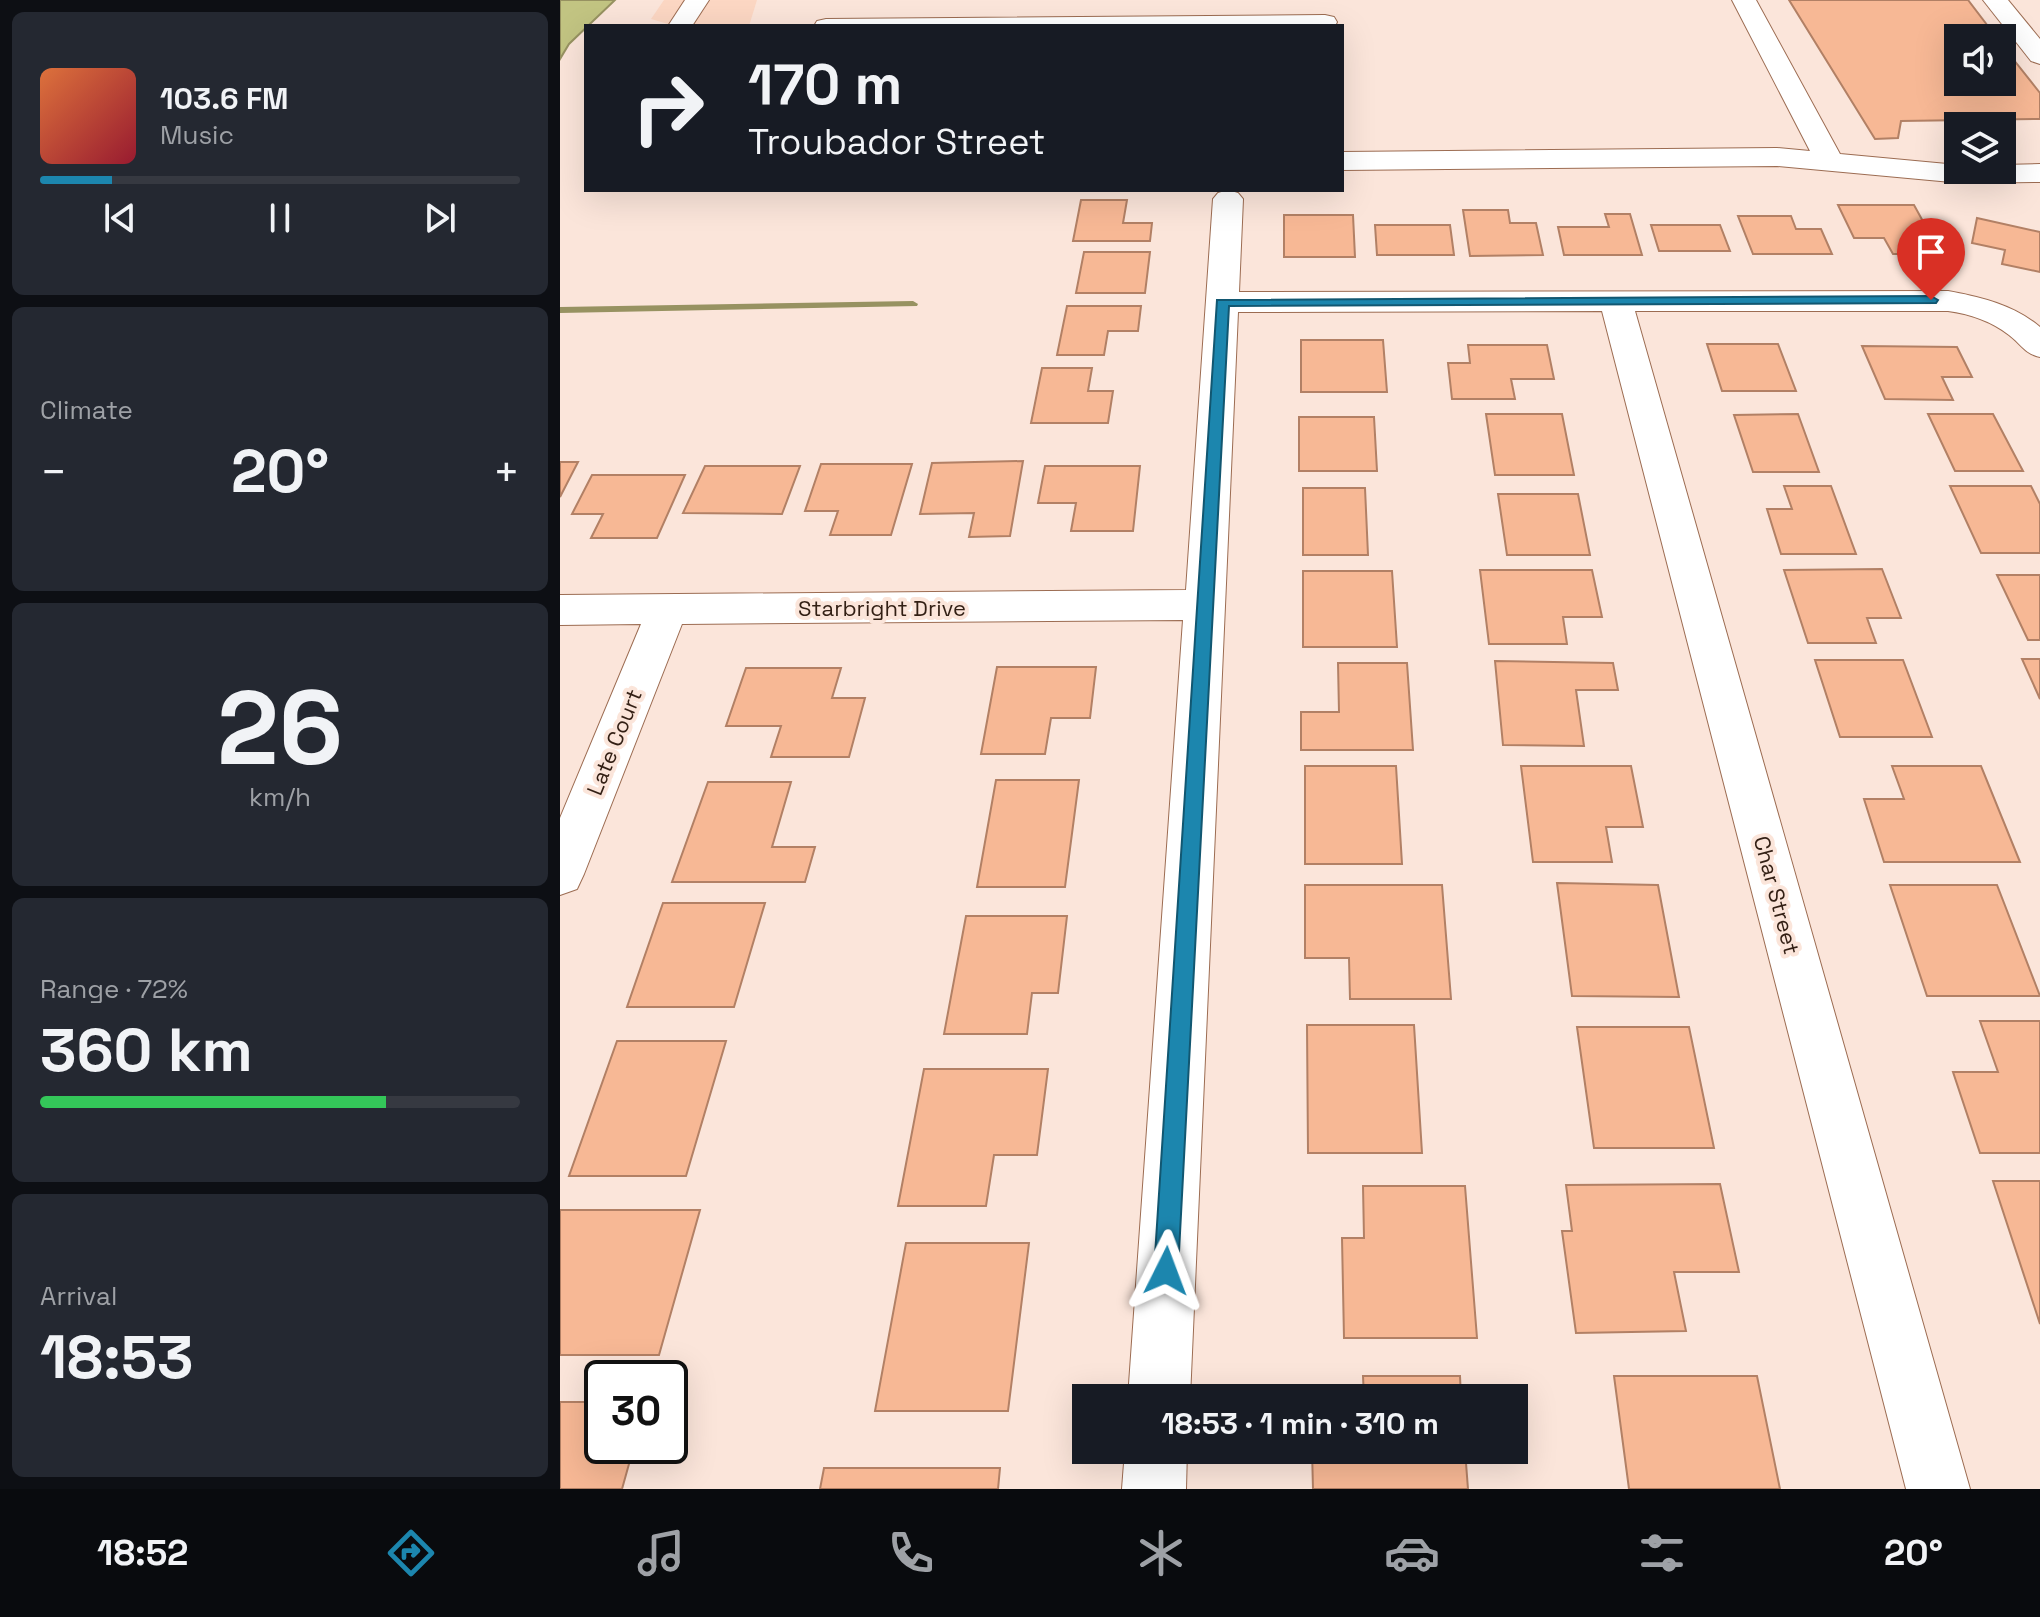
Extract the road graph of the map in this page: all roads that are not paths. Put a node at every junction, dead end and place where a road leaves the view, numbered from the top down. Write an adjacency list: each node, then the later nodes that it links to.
1 (697, 0): 5 (street)
2 (1744, 0): 8 (street)
3 (1995, 0): 7 (street)
4 (1324, 16): 6 (street)
5 (681, 24)
6 (926, 24)
7 (2040, 56)
8 (1828, 159): 9 (street); 10 (street)
9 (1344, 161)
10 (2040, 173)
11 (1228, 199): 12 (street)
12 (1222, 302): 13 (street); 15 (street)
13 (1616, 302): 14 (street); 22 (street, Char Street)
14 (2040, 347)
15 (1204, 605): 16 (street, Starbright Drive); 19 (street)
16 (668, 609): 17 (street, Starbright Drive); 18 (street, Late Court)
17 (560, 610)
18 (560, 874)
19 (1160, 1384)
20 (1155, 1464): 21 (street)
21 (1154, 1489)
22 (1938, 1489)

